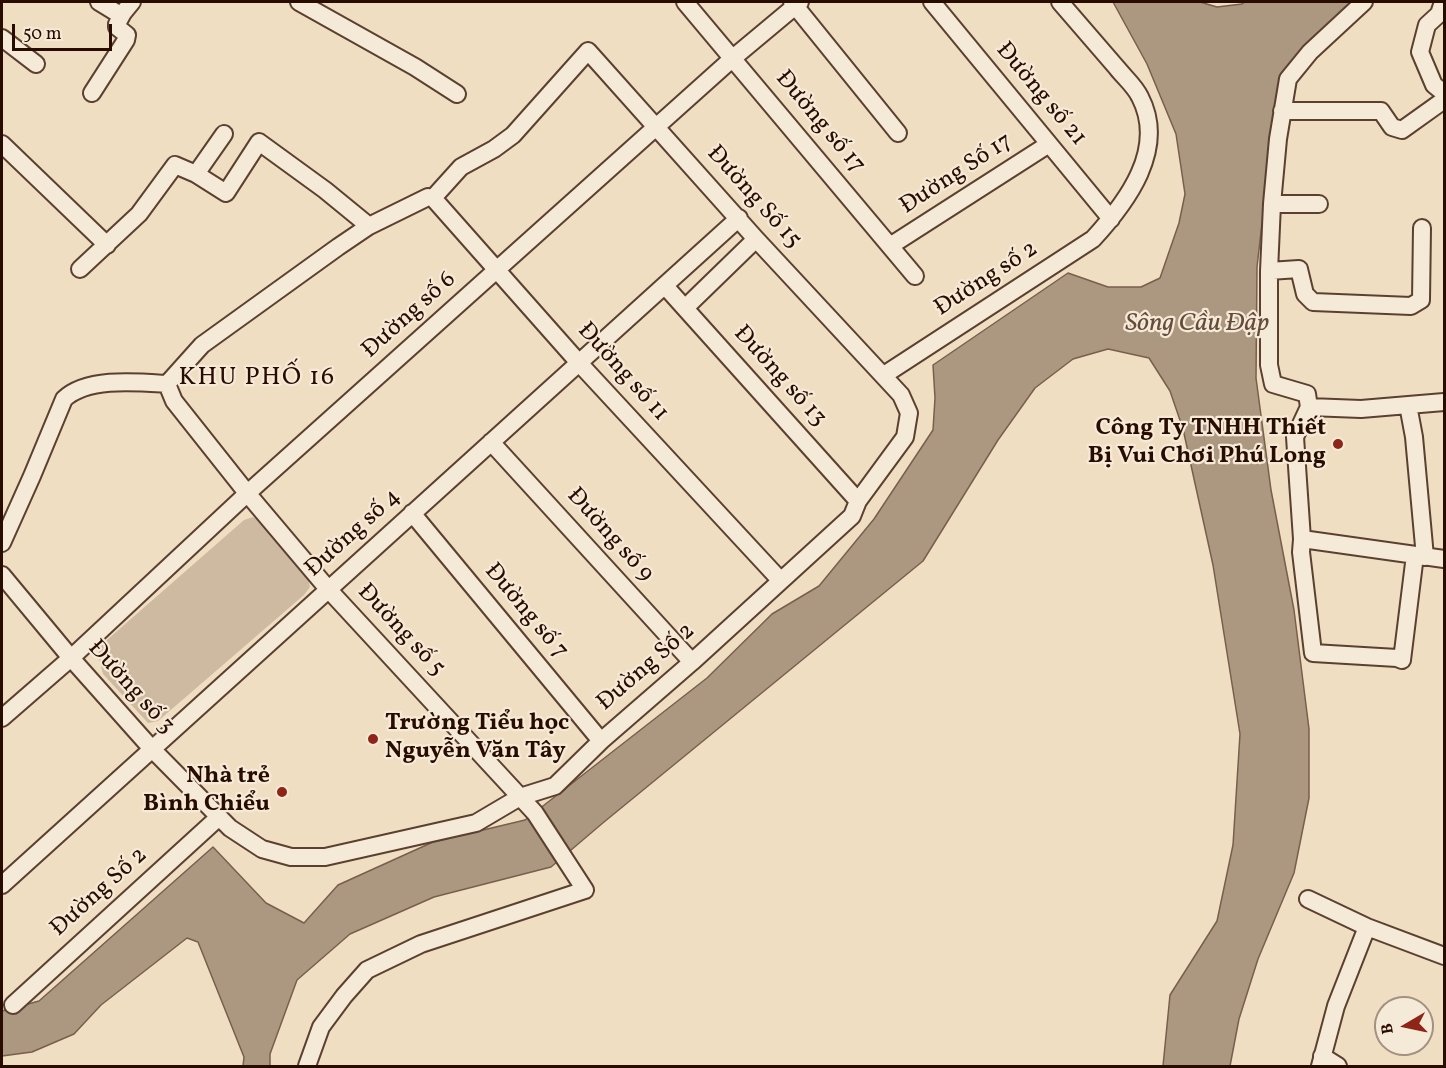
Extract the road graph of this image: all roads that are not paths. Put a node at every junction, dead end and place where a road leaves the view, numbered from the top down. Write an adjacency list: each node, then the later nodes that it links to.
1 (99, 2): 9 (street)
2 (299, 2): 15 (street)
3 (685, 2): 11 (street, Đường số 17)
4 (932, 2): 22 (street, Đường số 21)
5 (1060, 2): 28 (street, Đường số 2)
6 (1364, 2): 17 (street)
7 (1443, 2): 14 (street)
8 (796, 3): 11 (street, Đường số 6); 19 (street)
9 (128, 7): 13 (street)
10 (2, 38): 12 (street)
11 (732, 58): 18 (street, Đường số 6); 33 (street, Đường số 17)
12 (36, 64)
13 (92, 93)
14 (1444, 93)
15 (457, 94)
16 (1444, 100): 17 (street)
17 (1282, 111): 25 (street)
18 (657, 127): 24 (street, Đường Số 15); 27 (street, Đường Số 15); 35 (street, Đường số 6)
19 (898, 133)
20 (224, 134): 23 (street)
21 (2, 144): 32 (street)
22 (1049, 144): 28 (street, Đường số 21); 33 (street, Đường Số 17)
23 (195, 174): 29 (street); 32 (street)
24 (430, 198): 29 (street); 35 (street, Đường số 11)
25 (1272, 204): 26 (street); 36 (street)
26 (1319, 204)
27 (739, 218): 31 (street, Đường Số 15); 38 (street, Đường số 4)
28 (1111, 219): 41 (street, Đường số 2)
29 (369, 226): 42 (street)
30 (1422, 228): 36 (street)
31 (756, 239): 39 (street); 41 (street, Đường Số 15)
32 (107, 245): 34 (street)
33 (890, 246): 37 (street, Đường số 17)
34 (80, 269)
35 (498, 270): 40 (street, Đường số 11); 47 (street, Đường số 6)
36 (1269, 271): 45 (street)
37 (915, 276)
38 (665, 286): 39 (street, Đường số 13); 40 (street, Đường số 4)
39 (686, 308): 48 (street, Đường số 13)
40 (580, 363): 46 (street, Đường số 4); 55 (street, Đường số 11)
41 (884, 375): 48 (street, Đường Số 2)
42 (167, 384): 47 (street, Đường số 5); 51 (street)
43 (1444, 402): 44 (street)
44 (1408, 405): 45 (street); 52 (street)
45 (1309, 407): 50 (street)
46 (492, 442): 49 (street, Đường số 4); 58 (street, Đường số 9)
47 (247, 493): 56 (street, Đường số 5); 57 (street, Đường số 6)
48 (858, 501): 55 (street, Đường Số 2)
49 (412, 513): 56 (street, Đường số 4); 60 (street, Đường số 7)
50 (1302, 539): 52 (street); 52 (street)
51 (2, 543)
52 (1420, 556): 53 (street)
53 (1444, 559)
54 (2, 575): 57 (street, Đường số 3)
55 (781, 581): 58 (street, Đường Số 2)
56 (328, 589): 61 (street, Đường số 4); 62 (street, Đường số 5)
57 (70, 658): 59 (street, Đường số 6); 61 (street, Đường số 3)
58 (692, 662): 60 (street, Đường Số 2)
59 (2, 718)
60 (601, 741): 62 (street, Đường Số 2)
61 (152, 749): 63 (street, Đường số 3); 64 (street, Đường số 4)
62 (520, 797): 63 (street, Đường Số 2); 70 (street, Đường số 5)
63 (225, 822): 68 (street, Đường Số 2)
64 (2, 885)
65 (1308, 899): 66 (street)
66 (1367, 927): 67 (street); 69 (street)
67 (1444, 956)
68 (13, 1005)
69 (1321, 1061): 71 (street)
70 (307, 1066)
71 (1338, 1066)

